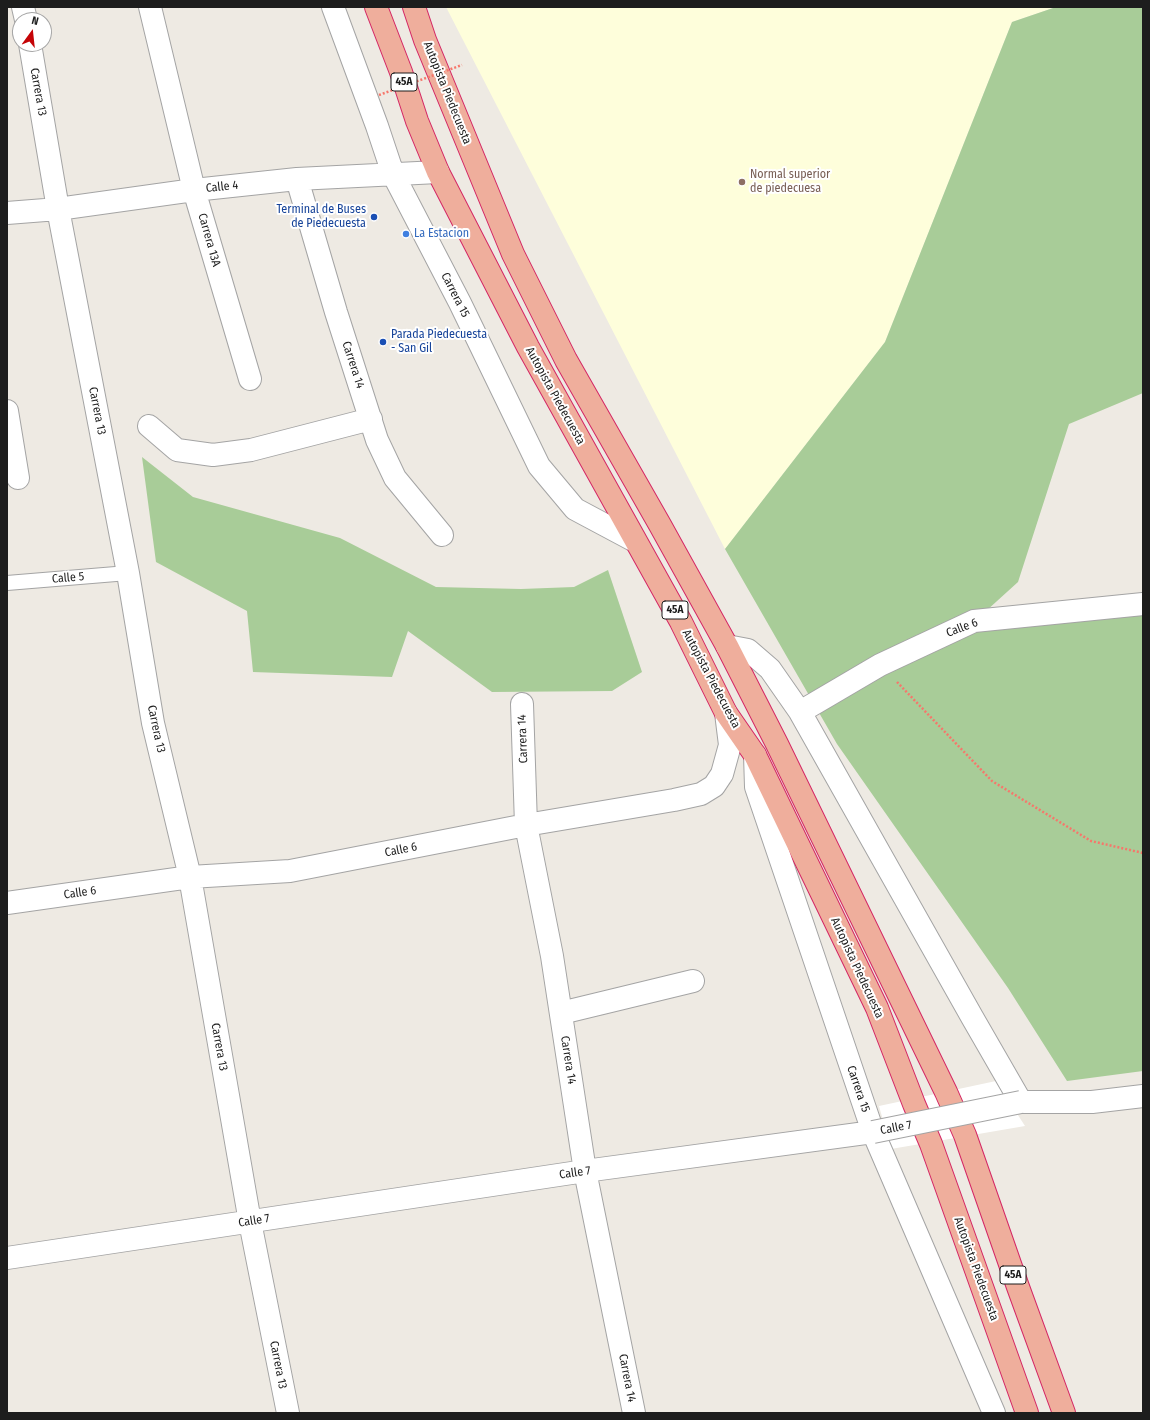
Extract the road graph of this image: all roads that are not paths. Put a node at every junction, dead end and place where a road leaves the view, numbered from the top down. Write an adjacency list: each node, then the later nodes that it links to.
1 (150, 7): 9 (street, Carrera 13A)
2 (333, 7): 7 (street, Carrera 15)
3 (376, 7): 6 (highway, Autopista Piedecuesta / 45A)
4 (414, 7): 22 (highway, Autopista Piedecuesta / 45A)
5 (31, 52): 10 (street, Carrera 13)
6 (438, 172): 7 (street, Calle 4); 18 (highway, Autopista Piedecuesta / 45A)
7 (393, 174): 8 (street, Calle 4); 18 (street, Carrera 15)
8 (297, 179): 9 (street, Calle 4); 14 (street, Carrera 14)
9 (194, 190): 10 (street, Calle 4); 12 (street, Carrera 13A)
10 (58, 209): 11 (street, Calle 4); 19 (street, Carrera 13)
11 (7, 213)
12 (250, 379)
13 (7, 411): 16 (street)
14 (371, 419): 15 (street); 17 (street, Carrera 14)
15 (149, 426)
16 (18, 478)
17 (442, 535)
18 (635, 541): 25 (highway, Autopista Piedecuesta / 45A)
19 (128, 573): 20 (lane, Calle 5); 28 (street, Carrera 13)
20 (7, 583)
21 (1143, 604): 24 (street, Calle 6)
22 (727, 646): 24 (street); 42 (highway, Autopista Piedecuesta / 45A)
23 (522, 704): 27 (street, Carrera 14)
24 (800, 712): 33 (street)
25 (726, 713): 26 (highway, Autopista Piedecuesta / 45A); 27 (street, Calle 6)
26 (754, 755): 34 (street, Carrera 15); 41 (highway, Autopista Piedecuesta / 45A)
27 (526, 825): 28 (street, Calle 6); 31 (street, Carrera 14)
28 (190, 877): 29 (street, Calle 6); 36 (street, Carrera 13)
29 (7, 903)
30 (693, 980): 31 (street)
31 (561, 1013): 35 (street, Carrera 14)
32 (1143, 1096): 33 (street, Calle 7)
33 (1022, 1102): 34 (street, Calle 7, bridge)
34 (873, 1132): 35 (street, Calle 7); 40 (street, Carrera 15)
35 (585, 1171): 36 (street, Calle 7); 39 (street, Carrera 14)
36 (250, 1222): 37 (street, Calle 7); 38 (street, Carrera 13)
37 (7, 1258)
38 (288, 1413)
39 (634, 1413)
40 (994, 1413)
41 (1027, 1413)
42 (1064, 1413)

